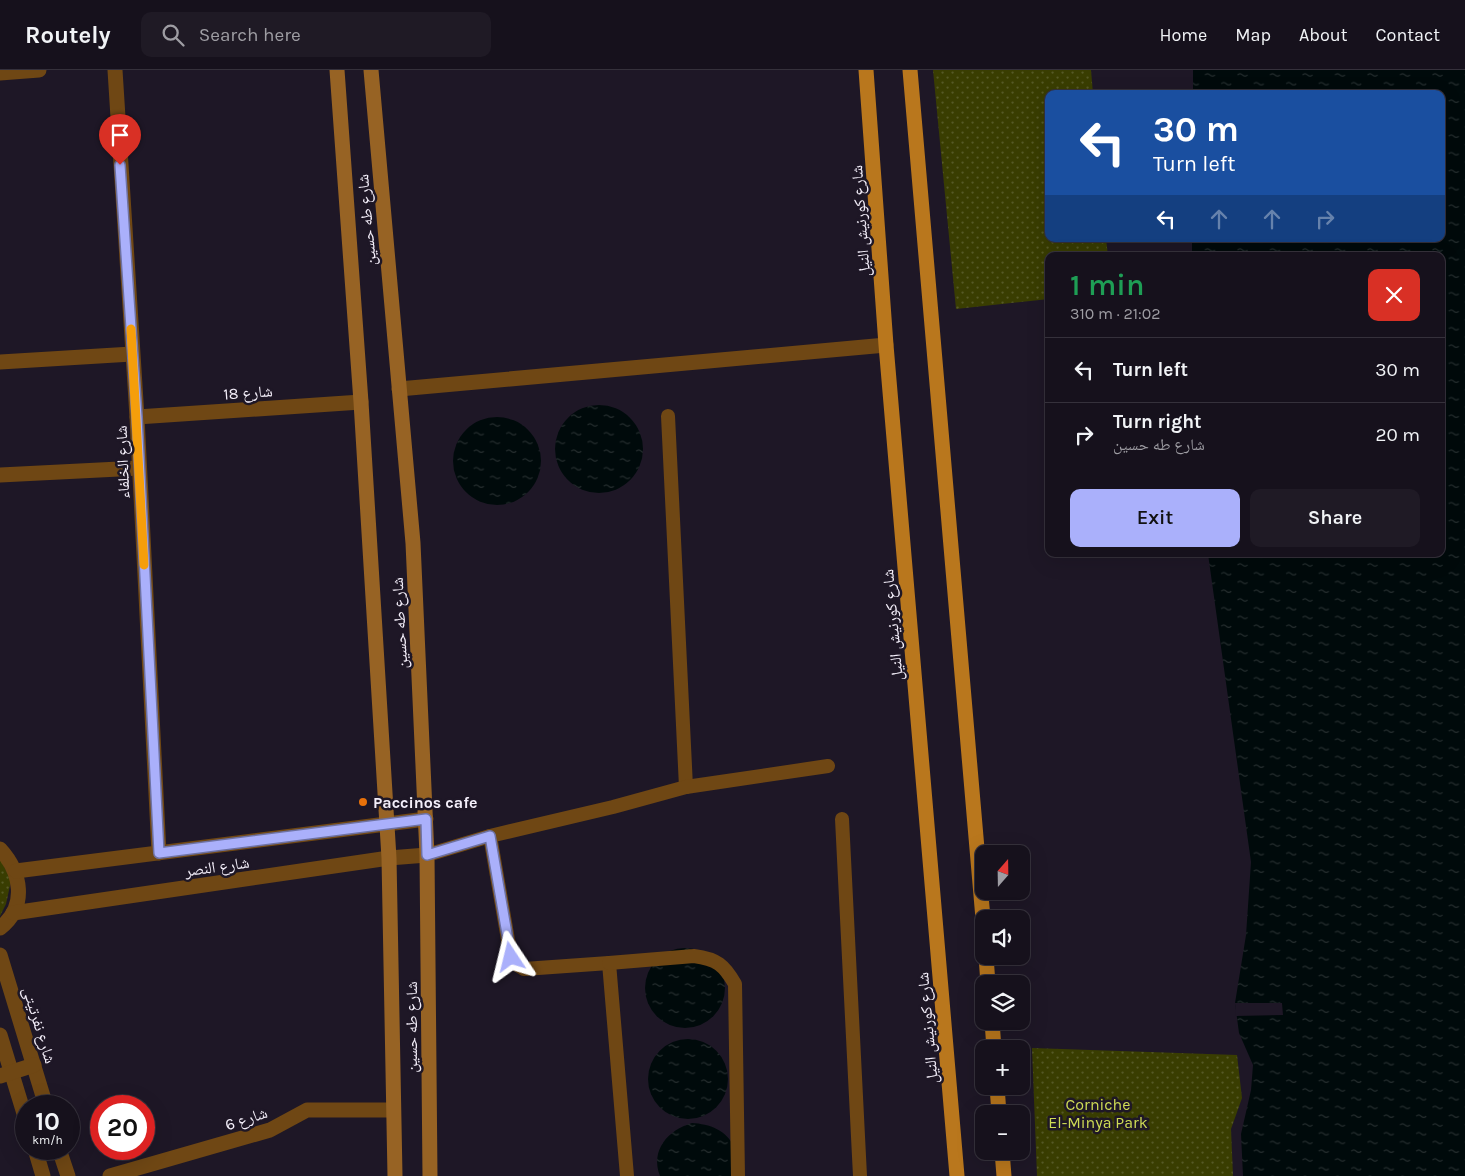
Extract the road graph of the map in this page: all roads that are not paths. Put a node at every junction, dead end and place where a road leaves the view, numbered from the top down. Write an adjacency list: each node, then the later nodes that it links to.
1 (39, 70): 7 (street)
2 (114, 70): 9 (street, شارع الخلفاء)
3 (337, 70): 12 (main road, شارع طه حسين)
4 (371, 70): 11 (main road, شارع طه حسين)
5 (866, 70): 8 (main road, شارع كورنيش النيل)
6 (910, 70): 28 (main road)
7 (0, 73)
8 (886, 345): 11 (street); 50 (main road, شارع كورنيش النيل)
9 (132, 354): 10 (street); 14 (street, شارع الخلفاء)
10 (0, 362)
11 (399, 389): 19 (main road, شارع طه حسين)
12 (361, 402): 14 (street, شارع 18); 21 (main road, شارع طه حسين)
13 (668, 416): 18 (lane)
14 (137, 417): 15 (street, شارع الخلفاء)
15 (139, 468): 16 (street); 24 (street, شارع الخلفاء)
16 (0, 475)
17 (828, 766): 18 (lane)
18 (686, 787): 22 (lane)
19 (426, 819): 21 (street, شارع النصر); 25 (main road, شارع طه حسين)
20 (842, 819): 49 (lane)
21 (386, 823): 24 (street, شارع النصر); 26 (main road, شارع طه حسين)
22 (490, 836): 25 (lane); 32 (lane)
23 (0, 849): 27 (street)
24 (159, 853): 27 (street, شارع النصر)
25 (427, 855): 26 (street, شارع النصر); 46 (main road, شارع طه حسين)
26 (389, 858): 29 (street, شارع النصر); 38 (main road, شارع طه حسين)
27 (16, 871): 29 (street)
28 (982, 910)
29 (13, 912): 30 (street)
30 (0, 928)
31 (0, 955): 34 (street, شارع نفرتيتى)
32 (609, 963): 47 (lane); 48 (lane)
33 (0, 1035): 35 (street)
34 (34, 1064): 35 (street); 37 (street, شارع نفرتيتى)
35 (6, 1074): 36 (street)
36 (15, 1095)
37 (43, 1095)
38 (393, 1110): 44 (street, شارع 6); 45 (main road, شارع طه حسين)
39 (38, 1160): 42 (street)
40 (63, 1160): 43 (street)
41 (1003, 1160): 51 (main road)
42 (43, 1176)
43 (68, 1176)
44 (110, 1176)
45 (394, 1176)
46 (430, 1176)
47 (628, 1176)
48 (738, 1176)
49 (860, 1176)
50 (957, 1176)
51 (1004, 1176)

